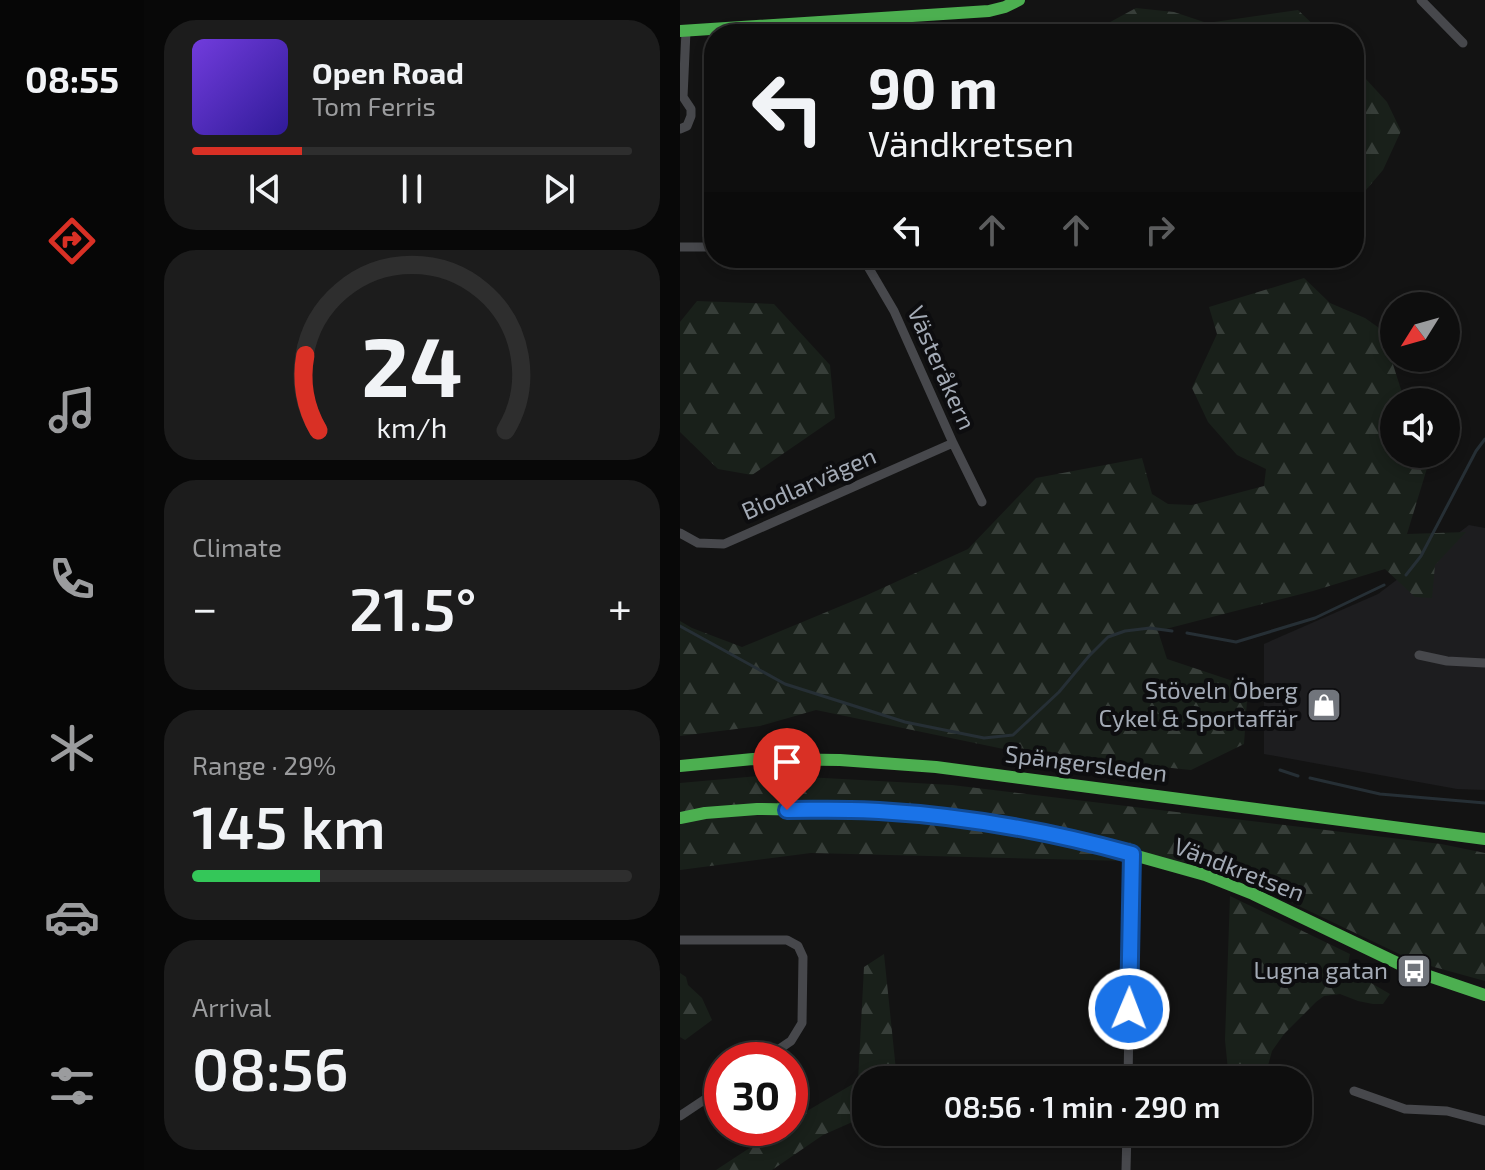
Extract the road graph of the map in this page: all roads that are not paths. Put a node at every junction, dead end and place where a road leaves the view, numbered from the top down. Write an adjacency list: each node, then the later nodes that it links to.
1 (1019, 0): 3 (street)
2 (1421, 0): 8 (street)
3 (818, 21): 4 (street); 5 (street)
4 (778, 24)
5 (819, 24)
6 (704, 29): 7 (street)
7 (683, 31): 9 (street)
8 (1463, 43)
9 (682, 97): 10 (street)
10 (680, 129)
11 (680, 247): 12 (street)
12 (704, 247)
13 (869, 268): 14 (street, Västeråkern)
14 (953, 443): 15 (street, Västeråkern); 16 (street, Biodlarvägen)
15 (982, 502)
16 (680, 533)
17 (1419, 655): 18 (street)
18 (1485, 663)
19 (680, 766): 21 (street, Spängersleden)
20 (680, 818): 22 (street, Vändkretsen)
21 (1485, 839)
22 (1132, 854): 24 (street, Vändkretsen); 26 (street)
23 (680, 940): 25 (street)
24 (1485, 995)
25 (790, 1042)
26 (1128, 1066)
27 (1354, 1091): 30 (street)
28 (704, 1100): 29 (street)
29 (680, 1116)
30 (1485, 1121)
31 (1127, 1146): 32 (street)
32 (1126, 1170)

